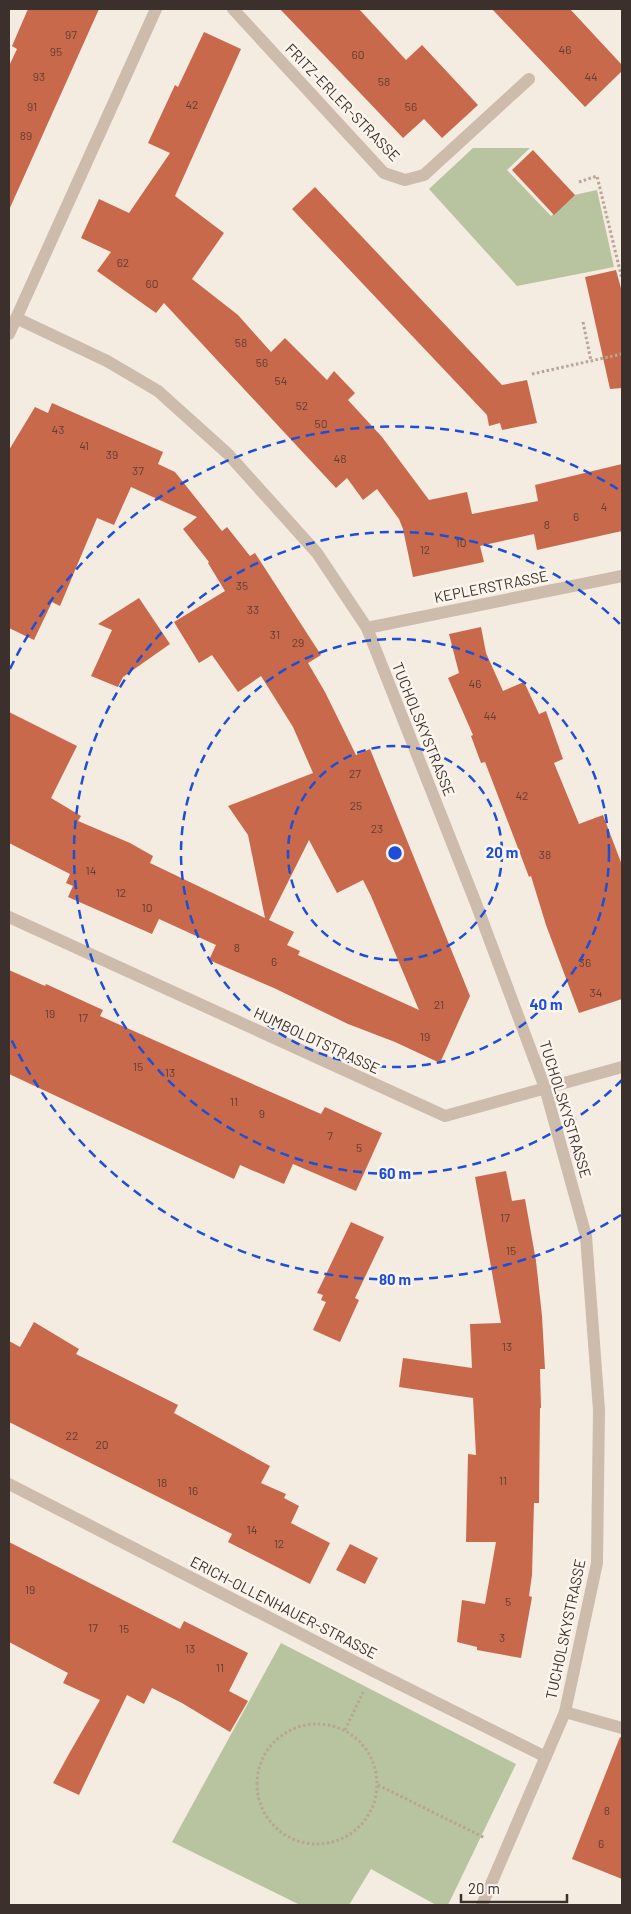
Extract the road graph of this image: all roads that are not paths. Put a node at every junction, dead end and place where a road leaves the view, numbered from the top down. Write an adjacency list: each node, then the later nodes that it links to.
1 (156, 9): 4 (street)
2 (233, 9): 3 (street, FRITZ-ERLER-STRASSE)
3 (529, 79)
4 (16, 318): 5 (street); 7 (street, TUCHOLSKYSTRASSE)
5 (9, 334)
6 (622, 576): 7 (street, KEPLERSTRASSE)
7 (366, 628): 10 (street, TUCHOLSKYSTRASSE)
8 (9, 917): 10 (street, HUMBOLDTSTRASSE)
9 (622, 1067): 10 (street, HUMBOLDTSTRASSE)
10 (545, 1088): 12 (street, TUCHOLSKYSTRASSE)
11 (9, 1484): 14 (street, ERICH-OLLENHAUER-STRASSE)
12 (565, 1712): 13 (street); 14 (street, TUCHOLSKYSTRASSE)
13 (622, 1728)
14 (546, 1757): 15 (street, TUCHOLSKYSTRASSE)
15 (482, 1905)

